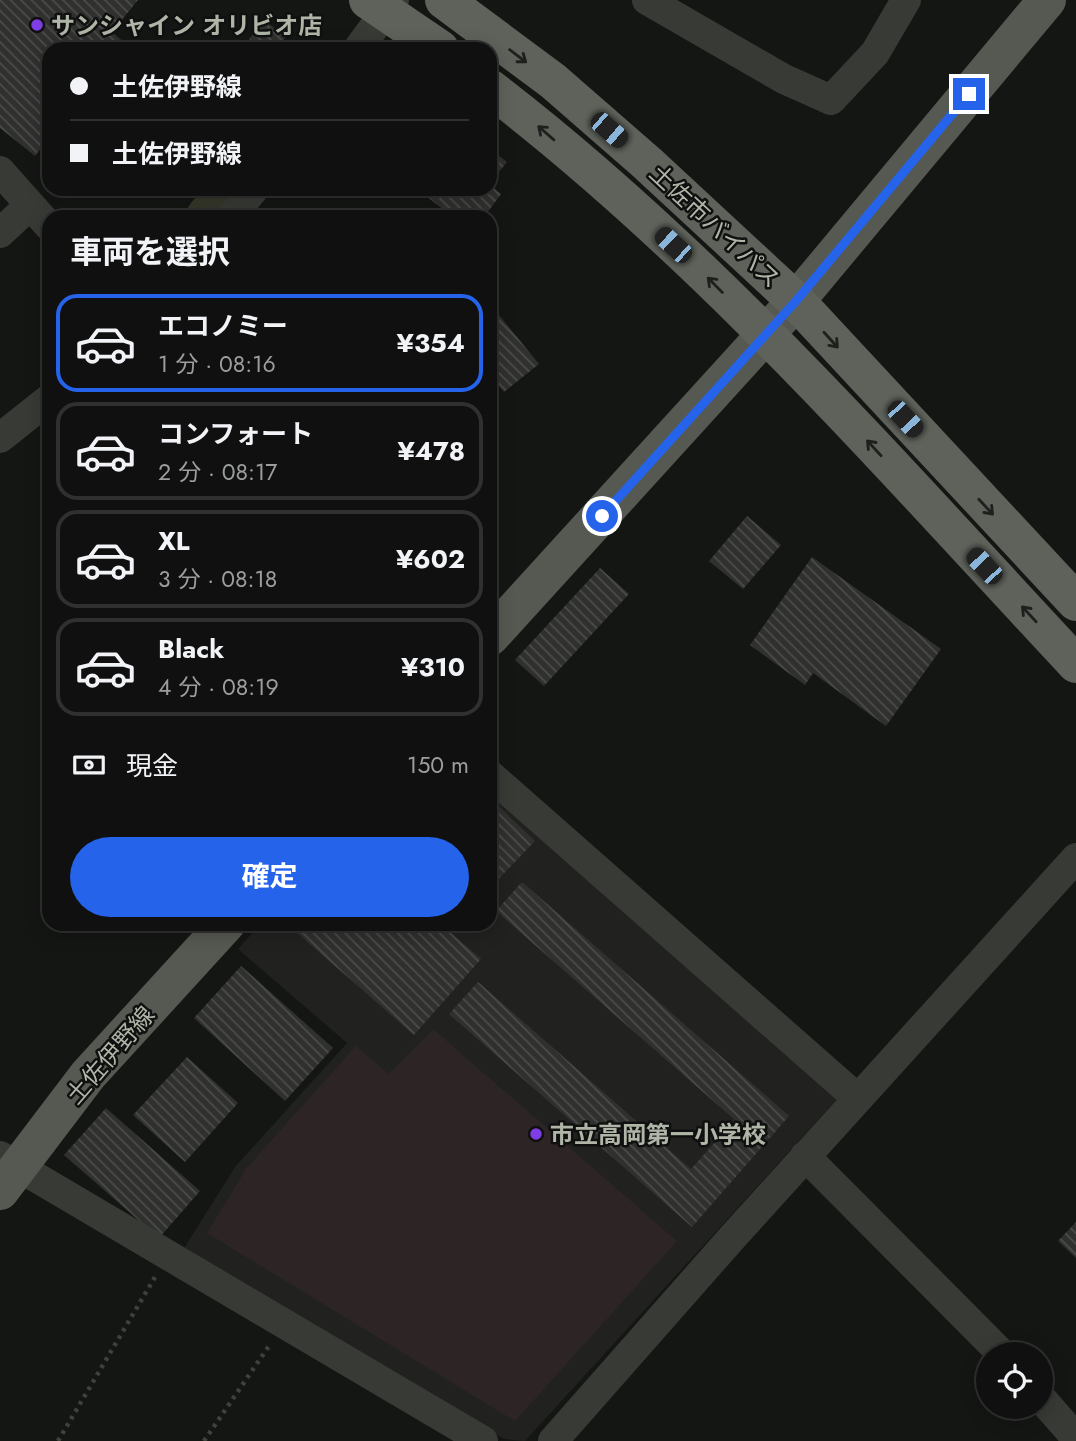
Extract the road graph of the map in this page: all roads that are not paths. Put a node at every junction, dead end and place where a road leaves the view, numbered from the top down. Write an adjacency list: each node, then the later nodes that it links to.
1 (444, 0): 14 (highway, 土佐市バイパス, one-way to 14)
2 (647, 0): 3 (street)
3 (906, 0)
4 (1047, 0): 14 (main road)
5 (382, 4): 6 (street); 7 (highway)
6 (362, 42)
7 (431, 42)
8 (497, 94): 15 (highway, 土佐市バイパス, one-way to 8)
9 (0, 171): 12 (street)
10 (248, 196): 11 (street)
11 (237, 210)
12 (39, 215): 13 (street)
13 (0, 233)
14 (796, 301): 15 (main road); 18 (highway, 土佐市バイパス, one-way to 18)
15 (765, 335): 19 (main road); 20 (highway, 土佐市バイパス, one-way to 15)
16 (42, 405): 17 (street)
17 (0, 438)
18 (1076, 602)
19 (497, 629)
20 (1076, 664)
21 (497, 781): 24 (street)
22 (1076, 858): 24 (street)
23 (220, 931): 26 (main road, 土佐伊野線)
24 (857, 1098): 25 (street)
25 (806, 1156): 27 (street); 31 (street)
26 (6, 1171): 30 (street)
27 (990, 1342)
28 (1053, 1412): 29 (street)
29 (1076, 1438)
30 (483, 1441)
31 (553, 1441)

